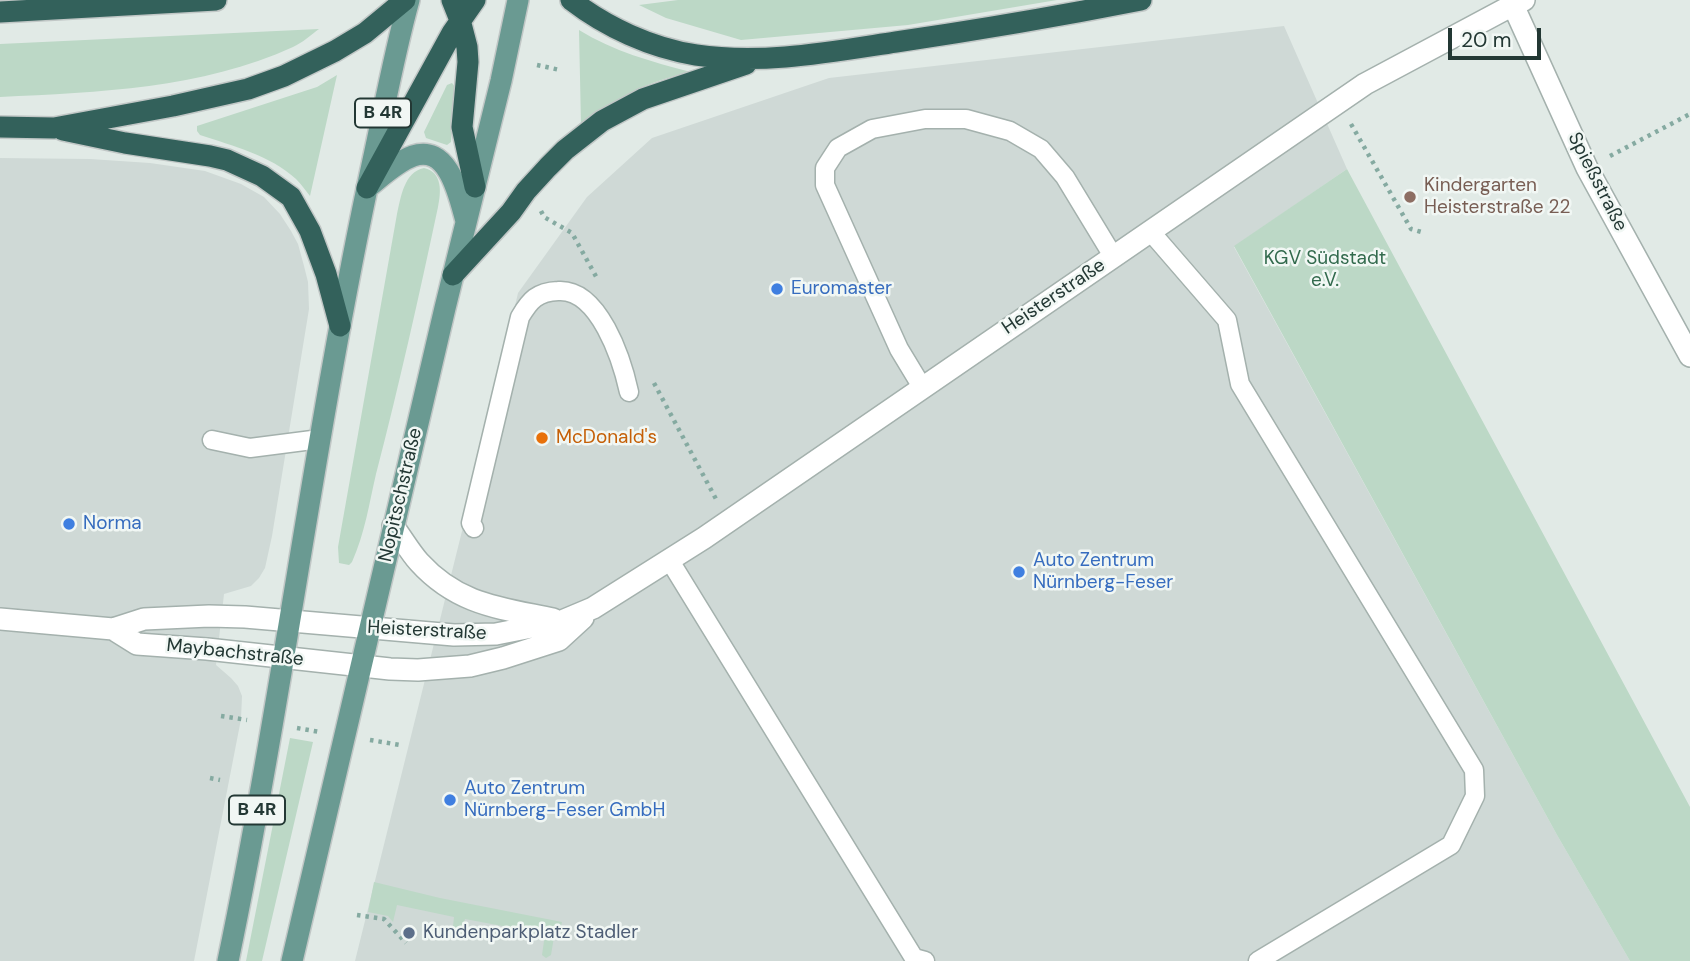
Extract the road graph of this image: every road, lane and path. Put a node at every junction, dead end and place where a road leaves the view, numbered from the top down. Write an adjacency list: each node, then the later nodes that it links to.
1 (216, 0): 9 (highway)
2 (407, 0): 17 (highway); 20 (main road, B 4R)
3 (452, 0): 10 (highway)
4 (475, 0): 10 (highway)
5 (518, 0): 19 (main road, Nopitschstraße)
6 (571, 0): 11 (highway)
7 (1141, 0): 11 (highway)
8 (1518, 2): 14 (street, Heisterstraße); 18 (street, Spießstraße)
9 (0, 12)
10 (459, 29): 19 (highway); 20 (highway)
11 (762, 58): 25 (highway)
12 (537, 65): 13 (path)
13 (560, 70)
14 (1339, 102): 22 (street, Heisterstraße); 23 (path)
15 (1690, 114): 18 (path)
16 (0, 127): 17 (highway)
17 (54, 128): 26 (highway)
18 (1587, 168): 27 (street, Spießstraße)
19 (475, 187): 21 (main road, Nopitschstraße)
20 (367, 188): 21 (main road); 26 (main road, B 4R)
21 (467, 222): 25 (main road, Nopitschstraße)
22 (1150, 231): 24 (street, Heisterstraße); 54 (lane)
23 (1425, 233)
24 (1113, 257): 28 (street, Heisterstraße); 28 (lane)
25 (453, 275): 32 (main road, Nopitschstraße)
26 (340, 326): 30 (main road, B 4R)
27 (1690, 356)
28 (922, 387): 34 (street, Heisterstraße)
29 (629, 392): 33 (lane)
30 (320, 439): 31 (lane); 37 (main road, B 4R)
31 (212, 440)
32 (393, 526): 38 (street, Heisterstraße); 39 (main road, Nopitschstraße)
33 (474, 528)
34 (670, 561): 35 (street, Heisterstraße); 53 (lane)
35 (593, 608): 38 (street, Heisterstraße); 42 (street, Heisterstraße)
36 (0, 620): 40 (street, Maybachstraße)
37 (290, 620): 39 (street, Heisterstraße); 40 (street, Maybachstraße); 41 (main road, B 4R)
38 (562, 621): 39 (street, Heisterstraße)
39 (370, 628): 42 (main road, Nopitschstraße)
40 (113, 629): 41 (street, Maybachstraße)
41 (284, 658): 42 (street, Maybachstraße); 44 (main road, B 4R)
42 (361, 666): 45 (main road, Nopitschstraße)
43 (221, 716): 44 (path)
44 (273, 724): 45 (path); 51 (main road, B 4R)
45 (346, 736): 46 (path); 52 (main road, Nopitschstraße)
46 (400, 745)
47 (210, 778): 48 (path)
48 (220, 780)
49 (358, 915): 50 (path)
50 (406, 943)
51 (228, 961)
52 (292, 961)
53 (925, 961)
54 (1258, 961)

